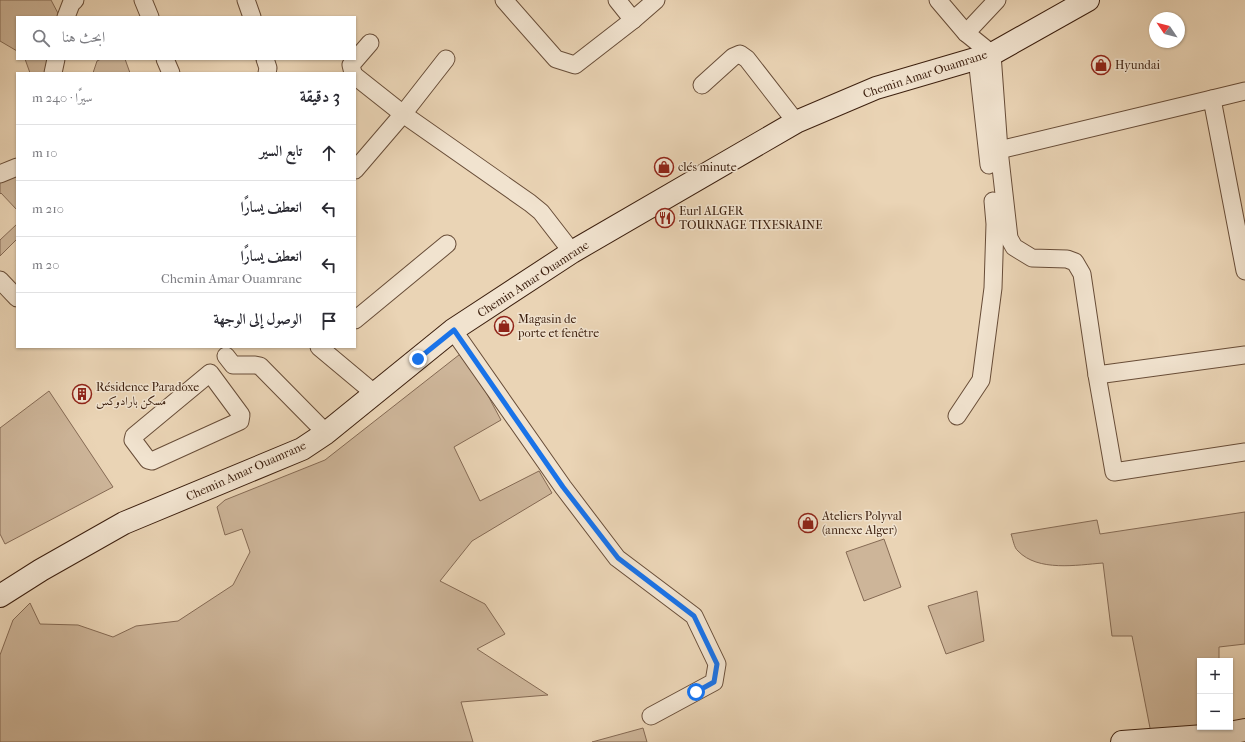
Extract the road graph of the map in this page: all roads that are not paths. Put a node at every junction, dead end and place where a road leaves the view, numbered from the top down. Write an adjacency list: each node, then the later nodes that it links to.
1 (75, 0): 10 (street)
2 (143, 0): 11 (street)
3 (246, 0): 12 (street)
4 (504, 0): 13 (street)
5 (617, 0): 13 (street)
6 (656, 0): 13 (street)
7 (938, 0): 14 (street)
8 (997, 0): 14 (street)
9 (1088, 0): 16 (main road, Chemin Amar Ouamrane)
10 (66, 16)
11 (150, 16)
12 (252, 16)
13 (633, 20)
14 (966, 33): 16 (street)
15 (370, 43): 17 (street)
16 (985, 56): 32 (main road, Chemin Amar Ouamrane); 33 (street); 50 (street)
17 (356, 59)
18 (446, 59): 31 (street)
19 (56, 60): 23 (street)
20 (165, 60): 24 (street)
21 (265, 60): 25 (street)
22 (355, 60): 26 (street)
23 (53, 72)
24 (171, 72)
25 (267, 72)
26 (353, 72)
27 (356, 77): 31 (street)
28 (702, 85): 32 (street)
29 (1245, 91): 30 (street)
30 (1212, 99): 33 (street); 39 (street)
31 (403, 114): 35 (street); 38 (street)
32 (796, 122): 38 (main road, Chemin Amar Ouamrane)
33 (999, 150): 48 (street)
34 (16, 167): 36 (street)
35 (356, 169)
36 (0, 174)
37 (447, 244): 42 (street)
38 (572, 252): 43 (main road, Chemin Amar Ouamrane)
39 (1245, 271)
40 (0, 280): 41 (street)
41 (16, 297)
42 (356, 319)
43 (454, 330): 49 (main road, Chemin Amar Ouamrane); 54 (street)
44 (321, 348): 49 (street)
45 (1245, 355): 48 (street)
46 (226, 356): 51 (street)
47 (210, 374): 47 (street)
48 (1097, 375): 52 (street)
49 (374, 394): 51 (main road, Chemin Amar Ouamrane)
50 (957, 416)
51 (326, 433): 53 (main road, Chemin Amar Ouamrane)
52 (1245, 452)
53 (0, 596)
54 (651, 716)
55 (1245, 730): 56 (main road)
56 (1122, 742)

